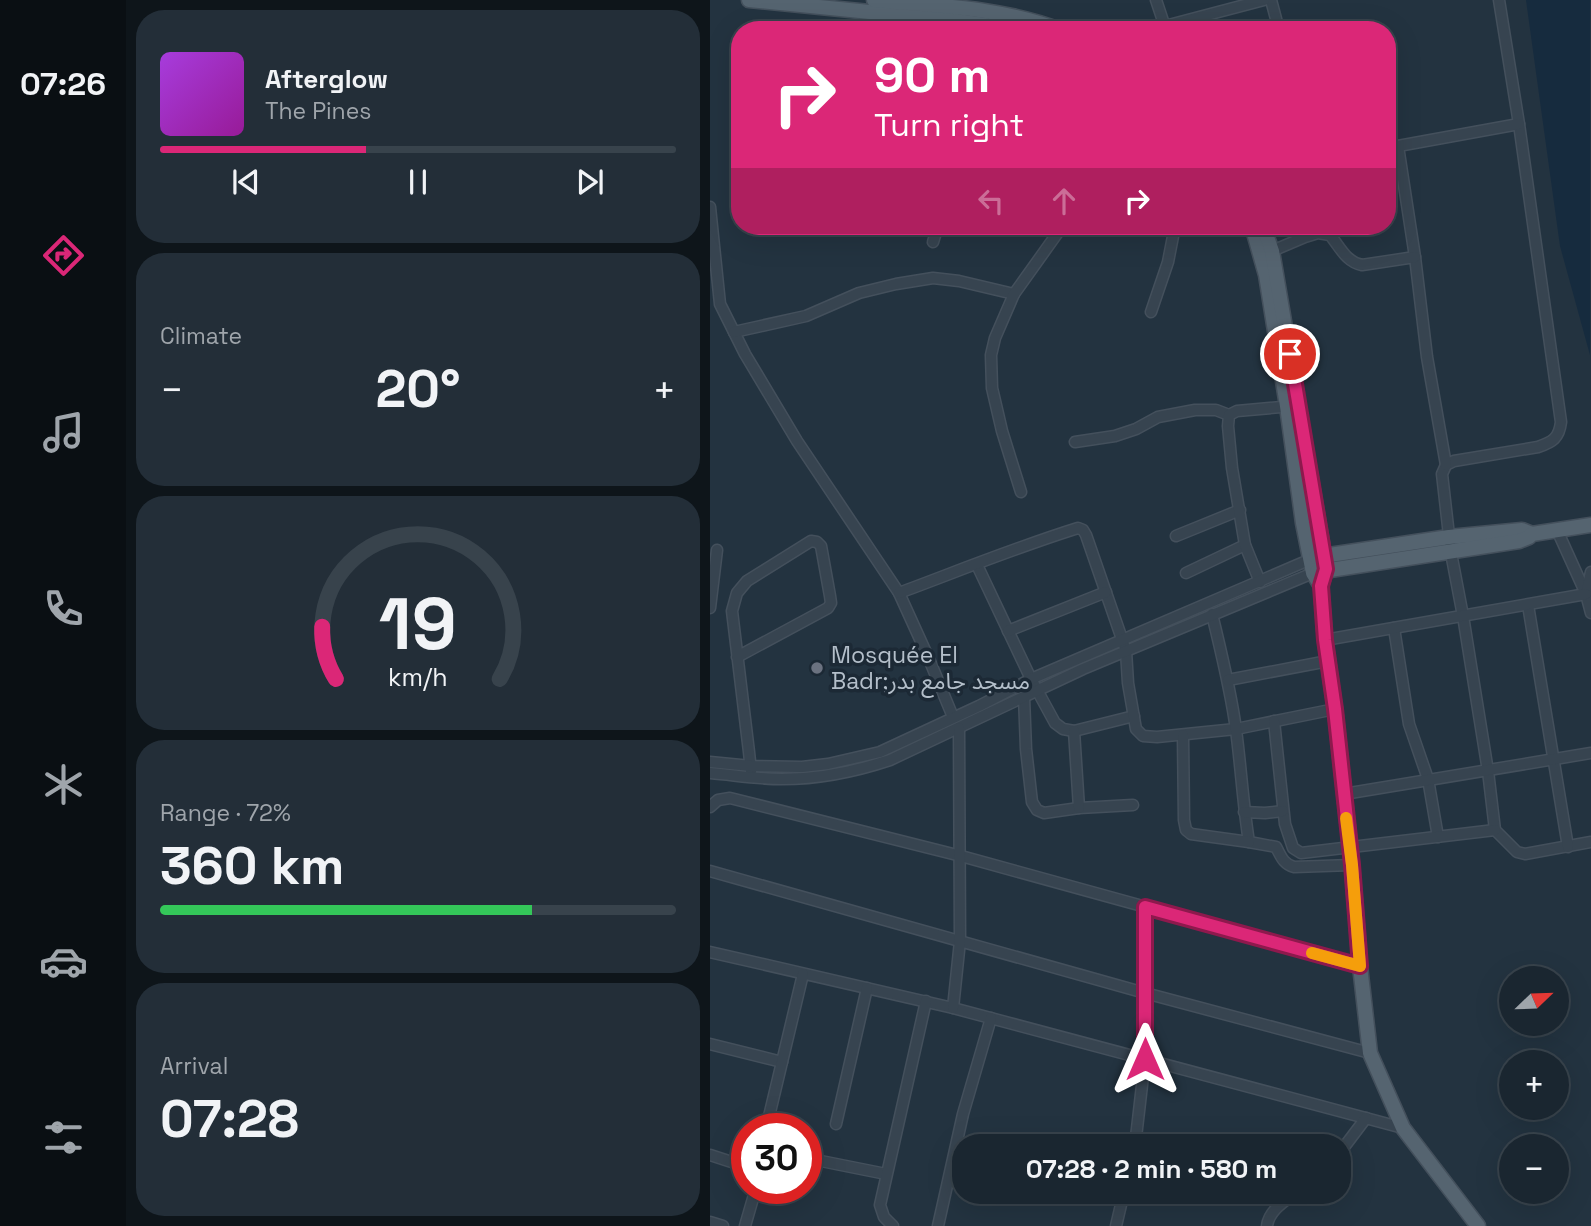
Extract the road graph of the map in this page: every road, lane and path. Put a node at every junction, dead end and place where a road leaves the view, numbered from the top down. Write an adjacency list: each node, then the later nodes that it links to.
1 (749, 0): 7 (main road)
2 (874, 0): 8 (main road)
3 (1156, 0): 9 (street)
4 (1264, 0): 10 (street)
5 (1271, 0): 11 (street)
6 (1499, 0): 12 (street)
7 (918, 21)
8 (1032, 21)
9 (1164, 21)
10 (1190, 21)
11 (1277, 21)
12 (1519, 124): 13 (street); 33 (street)
13 (1396, 146)
14 (1396, 162): 25 (street)
15 (710, 207): 27 (street)
16 (935, 235): 23 (street)
17 (1057, 235): 26 (street)
18 (1173, 235): 28 (street)
19 (1255, 235): 30 (main road)
20 (1266, 235): 24 (main road)
21 (1313, 235): 24 (street)
22 (1330, 235): 25 (street)
23 (933, 242)
24 (1272, 251): 30 (main road)
25 (1415, 257): 33 (street)
26 (1014, 294): 29 (street); 34 (street)
27 (715, 305): 29 (street)
28 (1152, 312)
29 (734, 332): 50 (street)
30 (1293, 406): 31 (street); 45 (main road)
31 (1229, 415): 32 (street); 35 (street)
32 (1075, 442)
33 (1446, 466): 40 (street)
34 (1021, 492)
35 (1240, 510): 39 (street); 41 (street)
36 (1590, 525): 37 (main road)
37 (1557, 530): 38 (main road); 51 (street)
38 (1532, 534): 40 (main road); 43 (main road)
39 (1176, 536)
40 (1449, 537): 43 (street); 45 (main road)
41 (1245, 545): 47 (street); 48 (street)
42 (717, 550): 53 (street)
43 (1451, 552): 45 (main road); 56 (street)
44 (977, 565): 49 (street); 50 (street); 58 (street)
45 (1319, 569): 48 (street); 55 (street); 59 (main road)
46 (1590, 572): 51 (street)
47 (1185, 573)
48 (1260, 582): 60 (street)
49 (1106, 592): 58 (street); 60 (street)
50 (899, 593): 70 (street)
51 (1586, 594): 52 (street); 54 (street)
52 (1528, 605): 56 (street); 77 (street)
53 (710, 607)
54 (1590, 613)
55 (1212, 614): 60 (street); 64 (street)
56 (1463, 616): 57 (street); 79 (street)
57 (1394, 628): 59 (street); 82 (street)
58 (1008, 631): 63 (street)
59 (1325, 640): 62 (main road)
60 (1124, 645): 63 (street); 65 (street); 69 (street)
61 (737, 657): 61 (street); 80 (street)
62 (1328, 661): 64 (street); 67 (main road)
63 (1031, 679): 65 (street); 68 (street)
64 (1227, 680): 73 (street)
65 (1038, 691): 66 (street); 74 (street)
66 (1024, 697): 68 (street); 86 (street)
67 (1335, 709): 71 (street); 83 (main road)
68 (981, 711): 70 (street); 72 (street)
69 (1134, 716): 74 (street); 75 (street)
70 (953, 717): 80 (street)
71 (1274, 721): 73 (street); 87 (street)
72 (960, 727): 80 (street); 95 (street)
73 (1236, 729): 75 (street); 88 (street)
74 (1073, 731): 86 (street)
75 (1183, 735): 91 (street)
76 (1590, 753): 77 (street)
77 (1553, 760): 79 (street); 93 (street)
78 (710, 762): 80 (street)
79 (1488, 771): 82 (street); 89 (street)
80 (751, 772): 81 (street)
81 (710, 773)
82 (1428, 779): 83 (street); 90 (street)
83 (1344, 794): 94 (main road)
84 (1133, 805): 86 (street)
85 (710, 807): 95 (street)
86 (1079, 808)
87 (1283, 811): 88 (street); 94 (street)
88 (1244, 812): 91 (street)
89 (1495, 830): 90 (street); 93 (street)
90 (1438, 837): 94 (street)
91 (1249, 842): 96 (street)
92 (1590, 842): 93 (street)
93 (1568, 847)
94 (1349, 848): 96 (main road)
95 (961, 856): 98 (street); 99 (street)
96 (1352, 865): 101 (main road)
97 (710, 871): 99 (street)
98 (1145, 907): 101 (street); 105 (street)
99 (960, 941): 105 (street); 107 (street)
100 (712, 953): 102 (street); 103 (street)
101 (1360, 966): 110 (main road)
102 (710, 967)
103 (803, 974): 104 (street); 112 (street)
104 (867, 988): 106 (street); 115 (street)
105 (1145, 993): 110 (street); 111 (street)
106 (926, 1001): 107 (street); 122 (street)
107 (953, 1008): 108 (street)
108 (991, 1018): 111 (street); 130 (street)
109 (710, 1044): 112 (street)
110 (1370, 1053): 116 (main road)
111 (1145, 1059): 114 (street); 117 (street)
112 (782, 1062): 113 (street)
113 (770, 1113)
114 (1366, 1118): 116 (street); 118 (street)
115 (836, 1124)
116 (1403, 1128): 133 (main road)
117 (1136, 1134)
118 (1351, 1138)
119 (710, 1155): 121 (street)
120 (822, 1161): 122 (street)
121 (731, 1162)
122 (886, 1174): 129 (street)
123 (751, 1204): 128 (street)
124 (1121, 1204): 131 (street)
125 (1282, 1204): 132 (street)
126 (710, 1222): 127 (street)
127 (723, 1226)
128 (745, 1226)
129 (893, 1226)
130 (938, 1226)
131 (1116, 1226)
132 (1267, 1226)
133 (1478, 1226)

